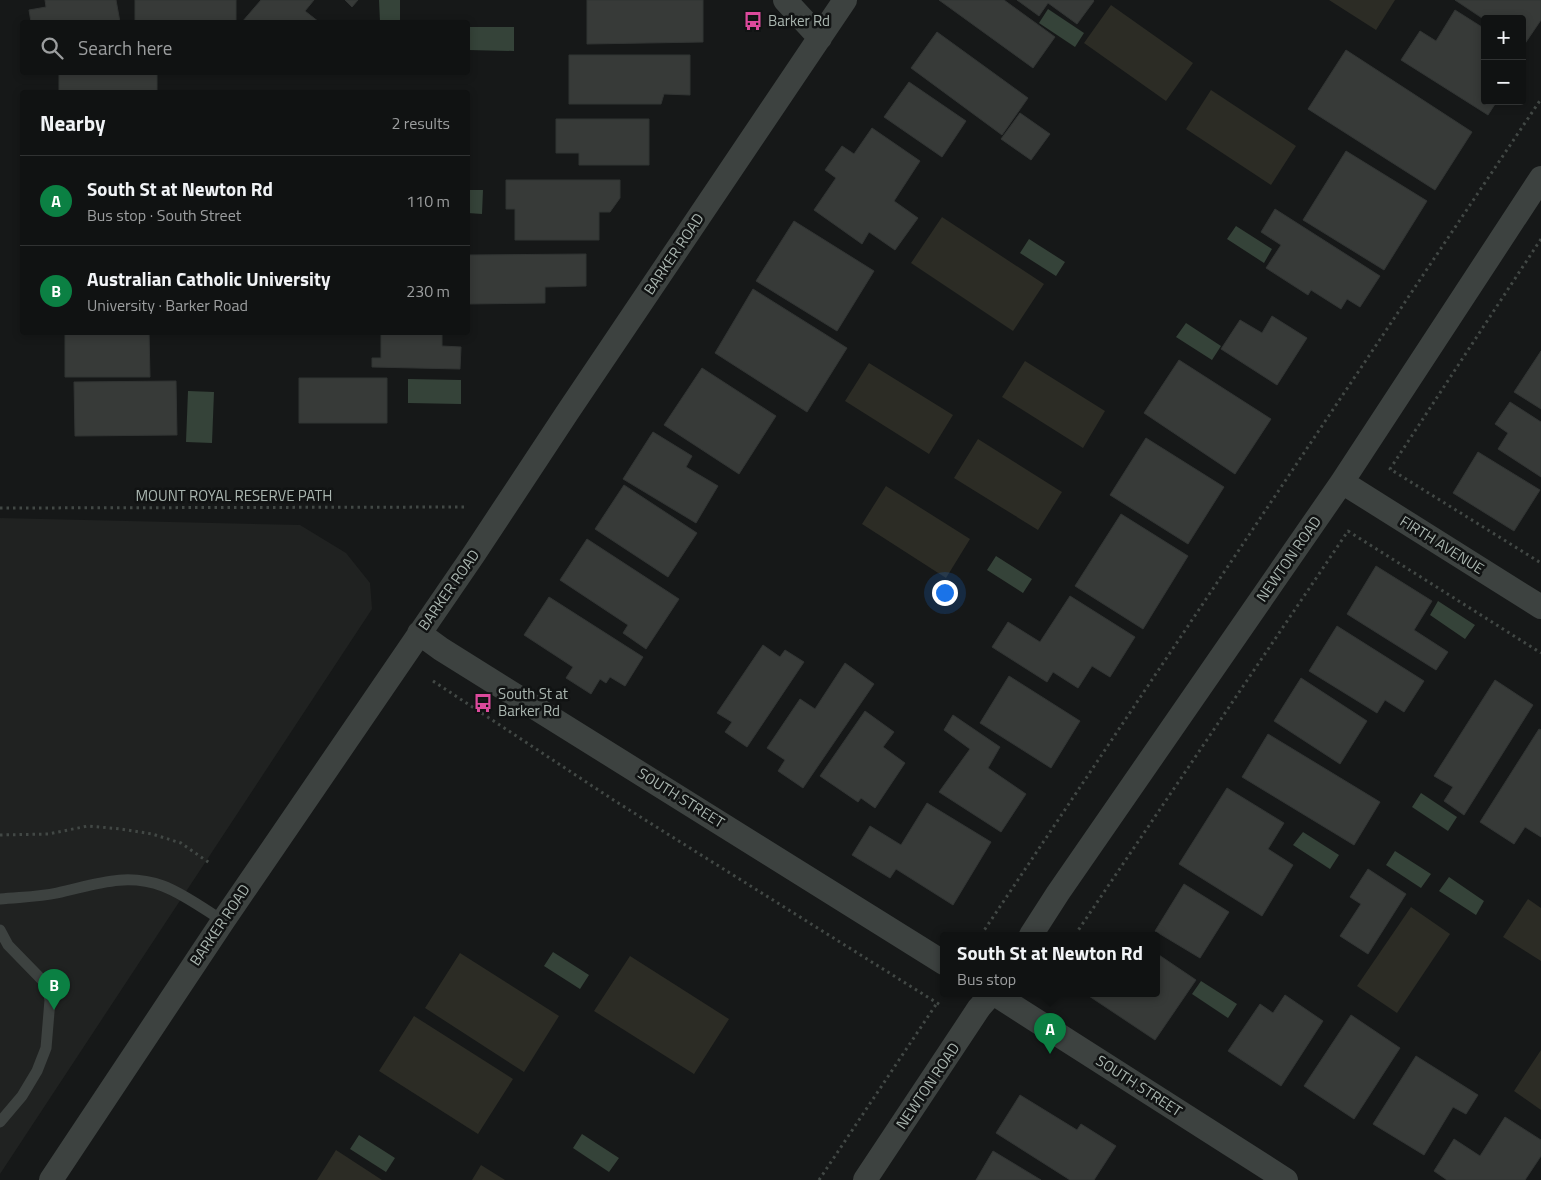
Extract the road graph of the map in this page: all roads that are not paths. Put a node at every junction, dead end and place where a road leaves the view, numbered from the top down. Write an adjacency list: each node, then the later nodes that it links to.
1 (785, 0): 3 (street)
2 (845, 0): 3 (street, BARKER ROAD)
3 (820, 38): 7 (street, BARKER ROAD)
4 (1541, 178): 5 (street, NEWTON ROAD)
5 (1342, 482): 6 (street, FIRTH AVENUE); 11 (street, NEWTON ROAD)
6 (1541, 607)
7 (419, 633): 9 (street, BARKER ROAD); 12 (street, SOUTH STREET)
8 (0, 899): 9 (lane)
9 (223, 921): 16 (street, BARKER ROAD)
10 (0, 930): 15 (lane)
11 (1033, 932)
12 (940, 960)
13 (989, 997): 17 (street, NEWTON ROAD)
14 (998, 997): 18 (street, SOUTH STREET)
15 (0, 1122)
16 (51, 1180)
17 (864, 1180)
18 (1286, 1180)

